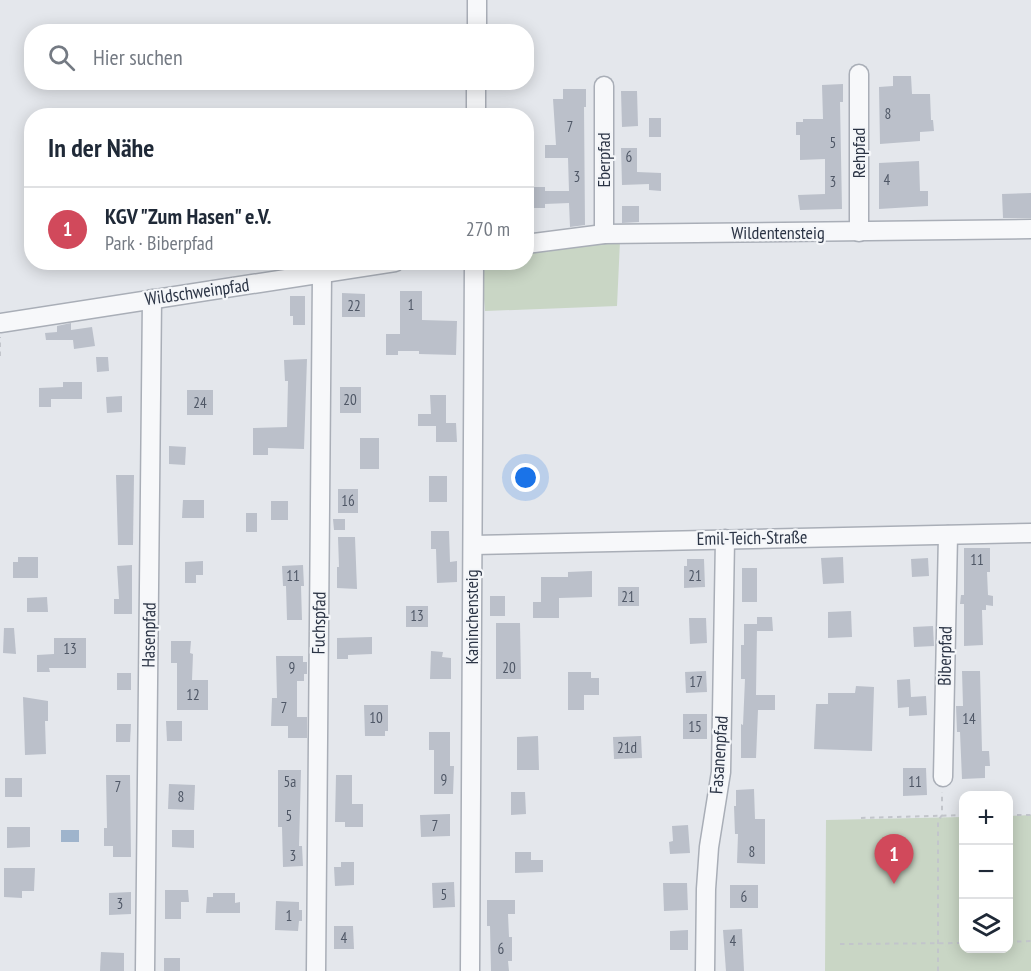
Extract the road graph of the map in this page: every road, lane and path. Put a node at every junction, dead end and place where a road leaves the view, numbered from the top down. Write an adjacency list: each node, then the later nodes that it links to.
1 (477, 0): 2 (street)
2 (477, 24)
3 (859, 74): 8 (street, Rehpfad)
4 (604, 86): 9 (street, Eberpfad)
5 (476, 90): 6 (street)
6 (476, 108)
7 (1031, 229): 8 (street, Wildentensteig)
8 (858, 232): 9 (street, Wildentensteig)
9 (604, 234): 10 (street, Wildentensteig)
10 (534, 243)
11 (346, 270): 13 (street, Wildschweinpfad)
12 (474, 270): 19 (street, Kaninchensteig)
13 (322, 274): 14 (street, Wildschweinpfad); 32 (street, Fuchspfad)
14 (153, 299): 15 (street, Wildschweinpfad); 31 (street, Hasenpfad)
15 (0, 322)
16 (1031, 533): 17 (street, Emil-Teich-Straße)
17 (948, 535): 18 (street, Emil-Teich-Straße); 20 (street, Biberpfad)
18 (725, 539): 19 (street, Emil-Teich-Straße); 34 (street, Fasanenpfad)
19 (473, 545): 33 (street, Kaninchensteig)
20 (943, 777): 21 (path)
21 (942, 815): 22 (path); 25 (path); 28 (path)
22 (959, 815)
23 (1013, 815): 24 (path)
24 (1031, 815)
25 (861, 818)
26 (1031, 941): 27 (path)
27 (1013, 942)
28 (938, 943): 29 (path); 30 (path); 35 (path)
29 (959, 943)
30 (840, 944)
31 (146, 971)
32 (316, 971)
33 (470, 971)
34 (705, 971)
35 (938, 971)

